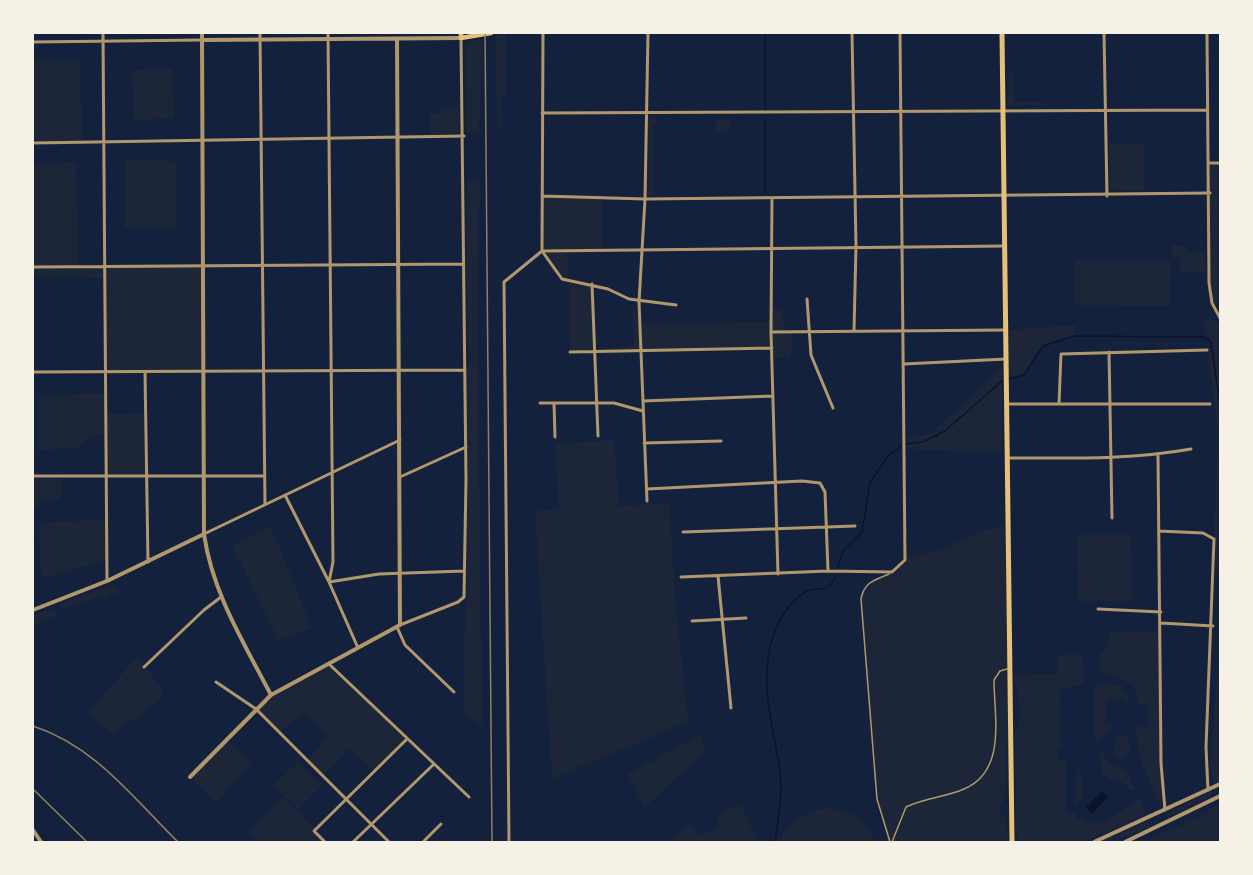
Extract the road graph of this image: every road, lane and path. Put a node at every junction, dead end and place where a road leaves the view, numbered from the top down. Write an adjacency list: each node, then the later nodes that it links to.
1 (103, 33): 16 (street)
2 (202, 33): 17 (street)
3 (260, 33): 18 (street)
4 (328, 33): 15 (street)
5 (491, 33): 13 (main road)
6 (543, 33): 24 (street)
7 (648, 33): 25 (street)
8 (852, 33): 26 (street)
9 (900, 33): 23 (street)
10 (1002, 33): 20 (highway)
11 (1104, 33): 21 (street)
12 (1207, 33): 22 (street)
13 (461, 35): 14 (street); 27 (street)
14 (397, 36): 15 (street); 28 (street)
15 (328, 39): 18 (street); 29 (street)
16 (103, 40): 17 (street); 19 (street); 32 (street)
17 (202, 40): 18 (street); 31 (street)
18 (260, 40): 30 (street)
19 (33, 42)
20 (1003, 110): 21 (street); 23 (street); 39 (highway)
21 (1107, 110): 22 (street); 37 (street)
22 (1207, 110): 34 (street)
23 (901, 112): 26 (street); 41 (street)
24 (542, 113): 25 (street); 38 (street)
25 (646, 113): 26 (street); 43 (street)
26 (852, 113): 40 (street)
27 (464, 136): 28 (street); 51 (street)
28 (398, 137): 29 (street); 50 (street)
29 (329, 138): 30 (street); 53 (street)
30 (261, 140): 31 (street); 55 (street)
31 (203, 141): 32 (street); 52 (street)
32 (105, 142): 33 (street); 54 (street)
33 (33, 144)
34 (1210, 163): 35 (street); 36 (street)
35 (1220, 163)
36 (1210, 193): 37 (street); 61 (street)
37 (1107, 195): 39 (street)
38 (542, 196): 43 (street); 49 (street)
39 (1005, 196): 41 (street); 46 (highway)
40 (854, 197): 41 (street); 42 (street); 44 (street)
41 (902, 197): 45 (street)
42 (772, 198): 43 (street); 48 (street)
43 (645, 199): 47 (street)
44 (856, 246): 45 (street); 48 (street); 63 (street)
45 (903, 246): 46 (street); 66 (street)
46 (1005, 246): 62 (highway)
47 (642, 249): 48 (street); 49 (street); 59 (street)
48 (772, 249): 64 (street)
49 (542, 251): 57 (street); 169 (street)
50 (398, 264): 51 (street); 53 (street); 80 (street)
51 (463, 264): 76 (street)
52 (202, 265): 54 (street); 55 (street); 78 (street)
53 (330, 265): 55 (street); 75 (street)
54 (107, 266): 56 (street); 82 (street)
55 (262, 266): 79 (street)
56 (33, 267)
57 (592, 284): 59 (street); 71 (street)
58 (807, 298): 65 (street)
59 (639, 302): 60 (street); 69 (street)
60 (676, 305)
61 (1220, 318)
62 (1006, 330): 66 (street); 73 (highway)
63 (854, 331): 65 (street); 66 (street)
64 (771, 332): 65 (street); 67 (street)
65 (808, 332): 92 (street)
66 (903, 332): 74 (street)
67 (772, 348): 69 (street); 83 (street)
68 (1207, 350): 72 (street)
69 (641, 351): 71 (street); 84 (street)
70 (570, 352): 71 (street)
71 (595, 352): 85 (street)
72 (1109, 352): 88 (street); 90 (street)
73 (1006, 360): 74 (street); 89 (highway)
74 (904, 364): 127 (street)
75 (331, 370): 79 (street); 80 (street); 104 (street)
76 (465, 370): 80 (street); 99 (street)
77 (146, 371): 78 (street); 82 (street); 106 (street)
78 (204, 371): 79 (street); 107 (street)
79 (263, 371): 109 (street)
80 (399, 371): 96 (street)
81 (33, 372): 82 (street)
82 (105, 372): 105 (street)
83 (773, 396): 84 (street); 111 (street)
84 (643, 401): 93 (street)
85 (596, 402): 87 (street); 93 (street); 94 (street)
86 (540, 403): 87 (street)
87 (554, 403): 95 (street)
88 (1111, 403): 90 (street); 91 (street); 103 (street)
89 (1007, 404): 90 (street); 102 (highway)
90 (1059, 404)
91 (1210, 404)
92 (832, 408)
93 (643, 411): 98 (street)
94 (598, 436)
95 (555, 438)
96 (400, 440): 104 (street); 110 (street)
97 (721, 441): 98 (street)
98 (644, 443): 112 (street)
99 (466, 447): 110 (street); 124 (street)
100 (1191, 449): 101 (street)
101 (1158, 455): 103 (street); 120 (street)
102 (1007, 458): 103 (street); 146 (highway)
103 (1110, 458): 116 (street)
104 (331, 472): 113 (street); 132 (street)
105 (107, 475): 106 (street); 108 (street); 131 (street)
106 (146, 475): 107 (street); 123 (street)
107 (204, 475): 109 (street); 122 (street)
108 (33, 476)
109 (264, 476): 115 (street)
110 (400, 477): 126 (street)
111 (774, 482): 112 (street); 117 (street); 119 (street)
112 (647, 489): 114 (street)
113 (285, 495): 115 (street); 132 (street)
114 (647, 501)
115 (265, 504): 122 (street)
116 (1112, 518)
117 (826, 526): 118 (street); 119 (street); 125 (street)
118 (855, 526)
119 (777, 529): 121 (street); 128 (street)
120 (1159, 531): 136 (street); 142 (street)
121 (683, 532)
122 (204, 534): 123 (street); 133 (street)
123 (148, 562): 131 (street)
124 (464, 571): 126 (street); 141 (street)
125 (828, 571): 127 (street); 128 (street)
126 (402, 572): 132 (street); 141 (street)
127 (892, 572): 170 (lane)
128 (778, 574): 129 (street)
129 (718, 576): 130 (street); 138 (street)
130 (681, 577)
131 (107, 581): 135 (street)
132 (329, 582): 143 (street)
133 (221, 597): 145 (street); 149 (street)
134 (1098, 609): 136 (street)
135 (33, 610)
136 (1161, 612): 140 (street)
137 (746, 618): 138 (street)
138 (722, 619): 139 (street); 150 (street)
139 (692, 621)
140 (1161, 623): 142 (street); 160 (street)
141 (399, 626): 143 (street); 148 (street)
142 (1213, 626): 156 (street)
143 (358, 649): 144 (street)
144 (329, 664): 149 (street); 152 (street)
145 (144, 668)
146 (1010, 668): 170 (lane); 171 (highway)
147 (216, 682): 151 (street)
148 (454, 692)
149 (271, 695): 151 (street)
150 (731, 708)
151 (256, 709): 154 (street); 159 (street)
152 (407, 739): 153 (street); 159 (street)
153 (434, 764): 158 (street); 161 (street)
154 (190, 777)
155 (1220, 784): 156 (street)
156 (1208, 790): 160 (street)
157 (1220, 796): 173 (street)
158 (468, 797)
159 (346, 800): 161 (street); 165 (street)
160 (1165, 810): 172 (street)
161 (371, 824): 166 (street); 167 (street)
162 (441, 824): 168 (street)
163 (33, 830): 164 (street)
164 (41, 842)
165 (325, 842)
166 (353, 842)
167 (389, 842)
168 (423, 842)
169 (509, 842)
170 (891, 842)
171 (1012, 842)
172 (1094, 842)
173 (1125, 842)

